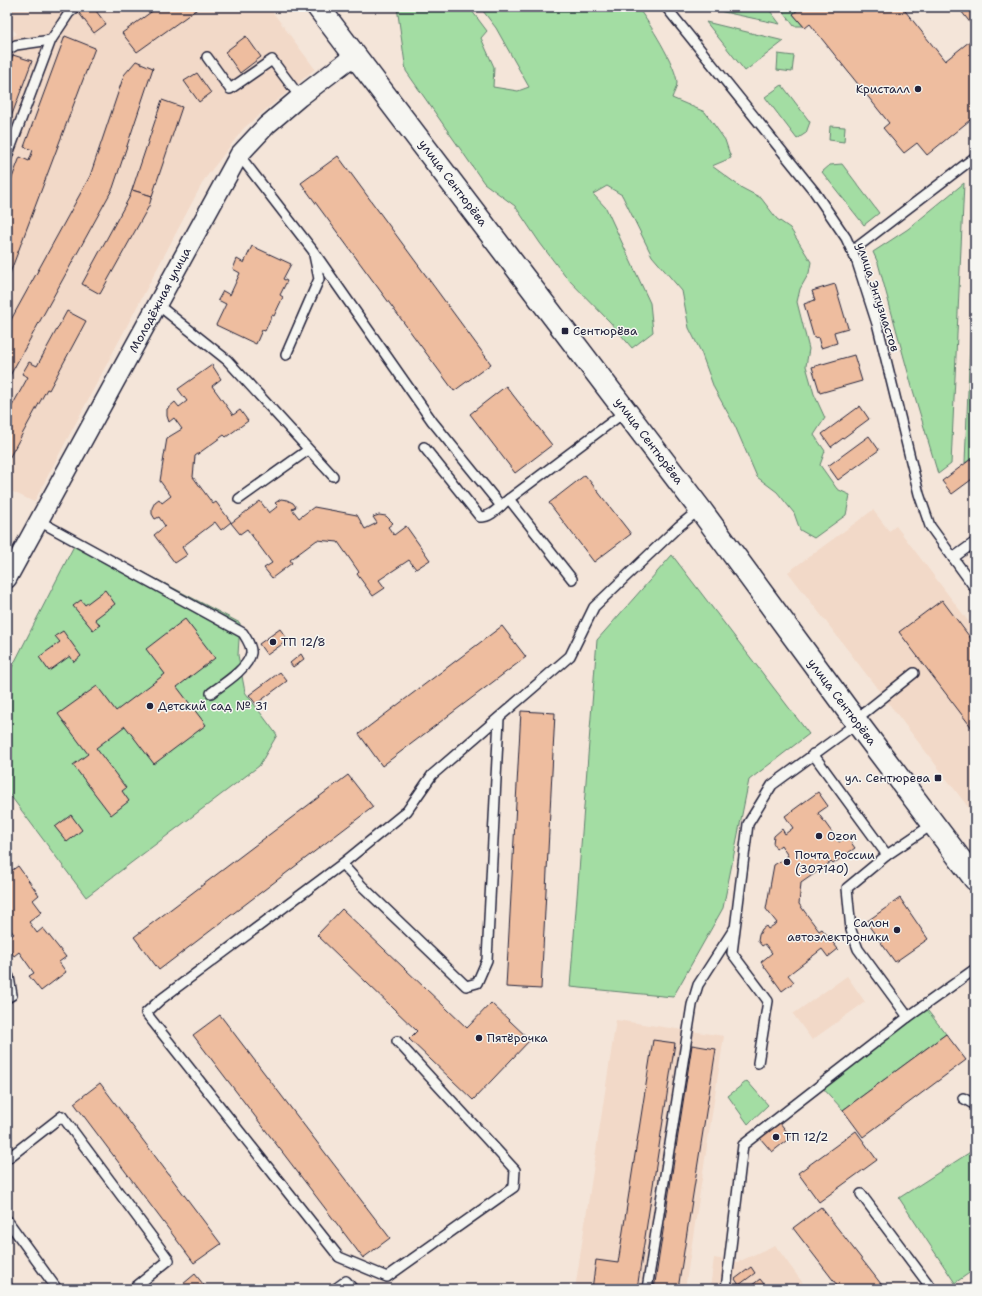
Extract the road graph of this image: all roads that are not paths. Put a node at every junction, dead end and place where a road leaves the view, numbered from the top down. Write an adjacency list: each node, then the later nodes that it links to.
1 (76, 7): 4 (lane)
2 (318, 7): 6 (main road, улица Сентюрёва)
3 (666, 7): 12 (lane, улица Энтузиастов)
4 (51, 40): 5 (lane); 10 (lane)
5 (7, 50)
6 (355, 55): 8 (street, Молодёжная улица); 16 (main road, улица Сентюрёва)
7 (207, 57): 8 (lane)
8 (300, 97): 9 (street, Молодёжная улица)
9 (239, 155): 13 (lane); 14 (street, Молодёжная улица)
10 (7, 157)
11 (975, 157): 12 (lane)
12 (852, 251): 26 (lane, улица Энтузиастов)
13 (314, 252): 15 (lane); 22 (lane)
14 (158, 305): 18 (lane); 24 (street, Молодёжная улица)
15 (286, 355)
16 (626, 411): 21 (lane); 23 (main road, улица Сентюрёва)
17 (424, 447): 22 (lane)
18 (308, 450): 19 (lane); 20 (lane)
19 (332, 476)
20 (239, 499)
21 (509, 499): 22 (lane); 28 (lane)
22 (500, 506)
23 (700, 509): 32 (lane); 33 (main road, улица Сентюрёва)
24 (39, 521): 27 (street, Молодёжная улица); 31 (lane)
25 (975, 542): 26 (lane)
26 (953, 558): 29 (lane, улица Энтузиастов)
27 (7, 579)
28 (572, 579)
29 (975, 588)
30 (914, 673): 33 (lane)
31 (211, 694)
32 (499, 718): 37 (lane); 37 (lane)
33 (856, 721): 34 (lane); 35 (main road, улица Сентюрёва)
34 (813, 754): 36 (lane); 39 (lane)
35 (933, 824): 36 (lane); 38 (main road, улица Сентюрёва)
36 (887, 855): 43 (lane)
37 (342, 864): 44 (lane)
38 (975, 879)
39 (735, 926): 45 (lane); 55 (lane)
40 (975, 969): 43 (lane)
41 (7, 974): 42 (lane)
42 (7, 998)
43 (908, 1017): 56 (lane)
44 (397, 1041)
45 (758, 1063)
46 (963, 1098): 47 (lane)
47 (975, 1105)
48 (7, 1159): 52 (lane)
49 (861, 1194): 57 (lane)
50 (7, 1220): 51 (lane)
51 (57, 1289)
52 (133, 1289)
53 (335, 1289): 54 (lane)
54 (353, 1289)
55 (647, 1289)
56 (726, 1289)
57 (932, 1289)

